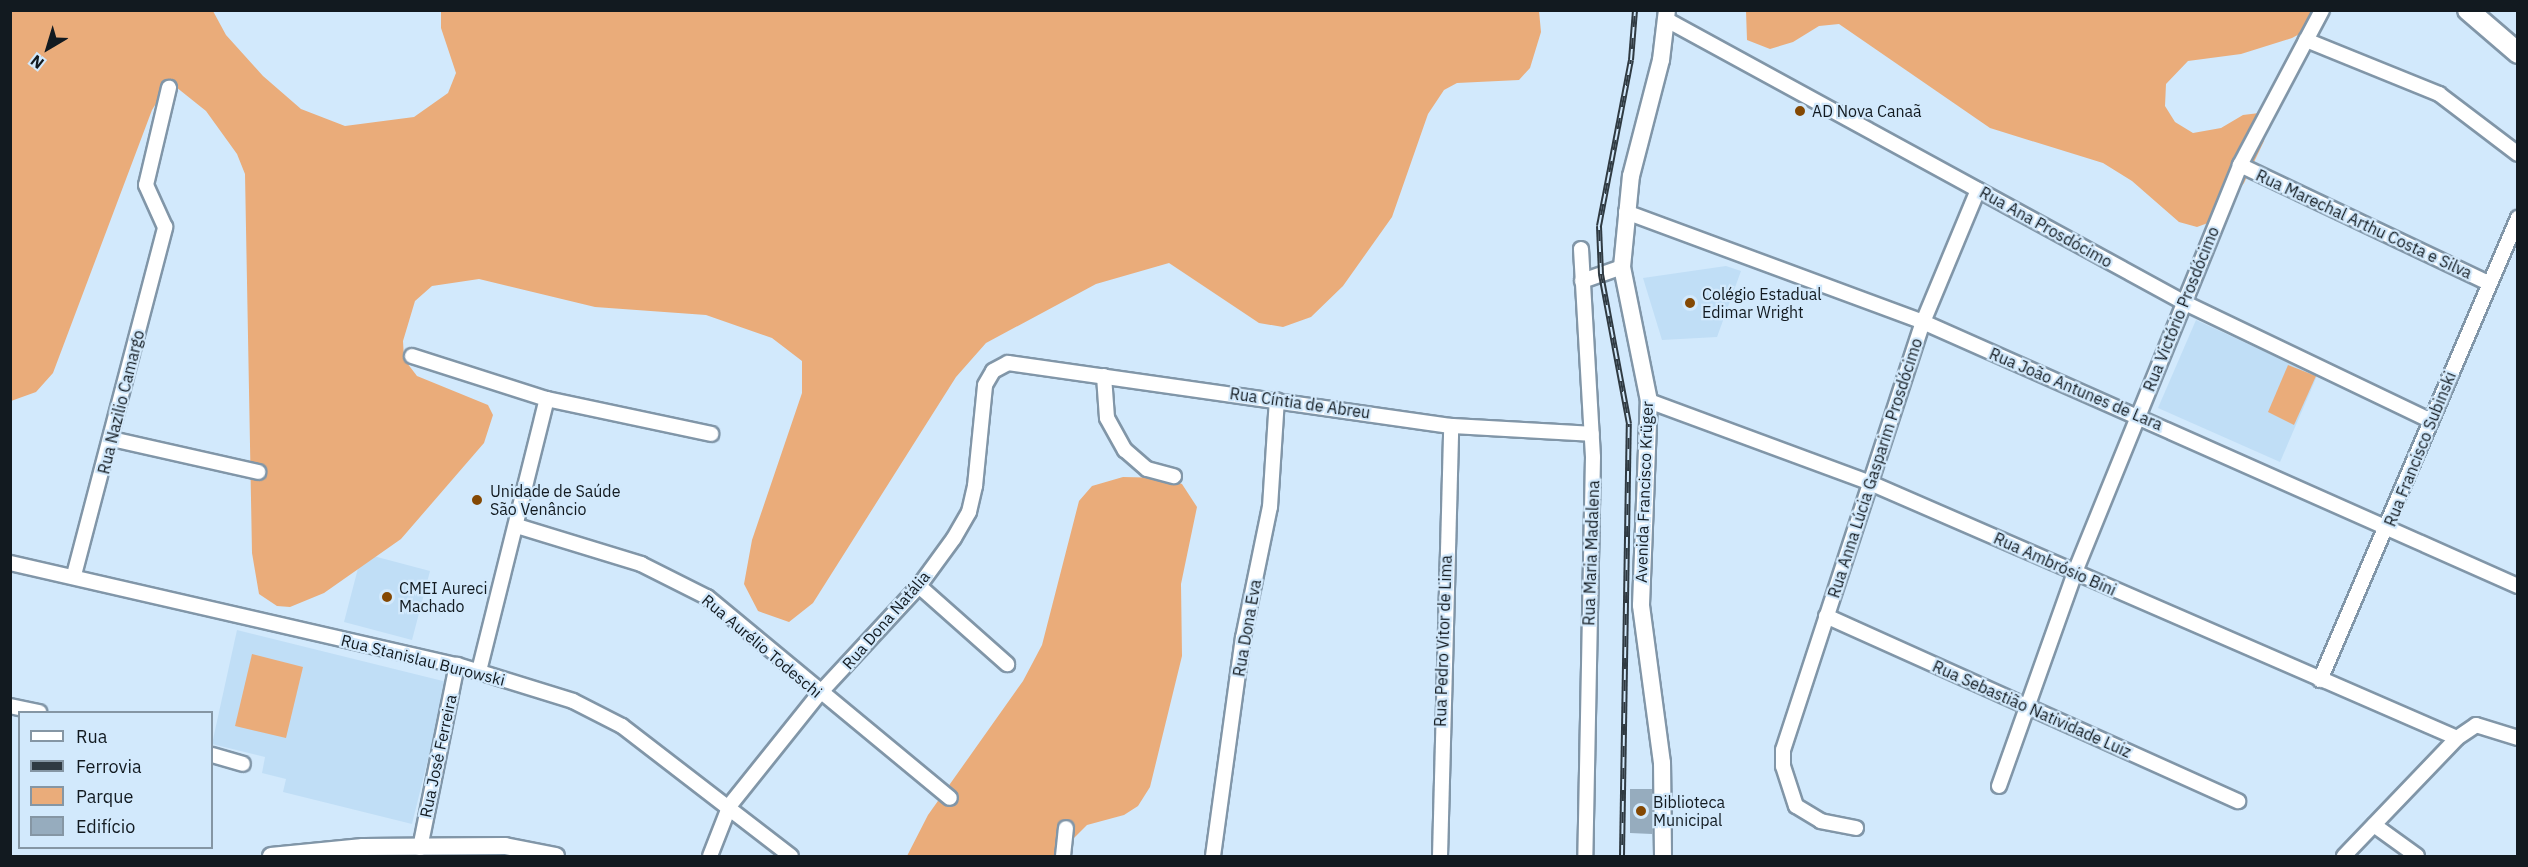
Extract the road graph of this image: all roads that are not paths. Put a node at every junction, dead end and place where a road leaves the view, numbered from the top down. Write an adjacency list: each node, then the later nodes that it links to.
1 (2322, 10): 4 (street, Rua Victório Prosdócimo)
2 (2468, 10): 5 (highway)
3 (1667, 15): 9 (street, Rua Ana Prosdócimo); 10 (main road, Avenida Francisco Krüger)
4 (2306, 40): 7 (street); 8 (street, Rua Victório Prosdócimo)
5 (2517, 53)
6 (169, 88): 29 (street, Rua Nazilio Camargo)
7 (2517, 154)
8 (2240, 165): 15 (street, Rua Marechal Arthu Costa e Silva); 16 (street, Rua Victório Prosdócimo)
9 (1978, 190): 16 (street, Rua Ana Prosdócimo); 17 (street, Rua Anna Lúcia Gasparim Prosdócimo)
10 (1626, 212): 13 (main road, Avenida Francisco Krüger); 17 (street, Rua João Antunes de Lara)
11 (2517, 218): 15 (street, Rua Francisco Subinski)
12 (1581, 249): 14 (street, Rua Maria Madalena)
13 (1622, 267): 14 (street); 23 (main road, Avenida Francisco Krüger)
14 (1582, 280): 28 (street, Rua Maria Madalena)
15 (2488, 283): 25 (street, Rua Francisco Subinski)
16 (2185, 303): 24 (street, Rua Victório Prosdócimo); 25 (street, Rua Ana Prosdócimo)
17 (1923, 322): 24 (street, Rua João Antunes de Lara); 32 (street, Rua Anna Lúcia Gasparim Prosdócimo)
18 (412, 356): 21 (street)
19 (1008, 363): 20 (street, Rua Cíntia de Abreu); 38 (street, Rua Dona Natália)
20 (1104, 376): 22 (street, Rua Cíntia de Abreu); 31 (street)
21 (547, 399): 27 (street); 33 (street)
22 (1277, 399): 26 (street, Rua Cíntia de Abreu); 67 (street, Rua Dona Eva)
23 (1649, 401): 32 (street, Rua Ambrósio Bini); 60 (main road, Avenida Francisco Krüger)
24 (2137, 415): 34 (street, Rua João Antunes de Lara); 36 (street, Rua Victório Prosdócimo)
25 (2431, 421): 34 (street, Rua Francisco Subinski)
26 (1451, 426): 28 (street, Rua Cíntia de Abreu); 68 (street, Rua Pedro Vitor de Lima)
27 (711, 434)
28 (1592, 434): 69 (street, Rua Maria Madalena)
29 (112, 439): 30 (street); 37 (street, Rua Nazilio Camargo)
30 (258, 472)
31 (1174, 476)
32 (1868, 482): 36 (street, Rua Ambrósio Bini); 40 (street, Rua Anna Lúcia Gasparim Prosdócimo)
33 (517, 526): 43 (street); 45 (street, Rua Aurélio Todeschi)
34 (2388, 526): 39 (street, Rua João Antunes de Lara); 44 (street, Rua Francisco Subinski)
35 (10, 563): 37 (street, Rua Stanislau Burowski)
36 (2075, 572): 44 (street, Rua Ambrósio Bini); 47 (street, Rua Victório Prosdócimo)
37 (74, 575): 42 (street, Rua Stanislau Burowski)
38 (919, 586): 41 (street); 45 (street, Rua Dona Natália)
39 (2517, 586)
40 (1826, 616): 47 (street, Rua Sebastião Natividade Luiz); 59 (street, Rua Anna Lúcia Gasparim Prosdócimo)
41 (1007, 664)
42 (457, 665): 43 (street, Rua Stanislau Burowski); 61 (street, Rua José Ferreira)
43 (479, 671): 56 (street, Rua Stanislau Burowski)
44 (2320, 680): 49 (street, Rua Ambrósio Bini)
45 (819, 694): 54 (street, Rua Aurélio Todeschi); 56 (street, Rua Dona Natália)
46 (10, 706): 48 (street)
47 (2028, 708): 53 (street, Rua Victório Prosdócimo); 55 (street, Rua Sebastião Natividade Luiz)
48 (34, 711)
49 (2457, 738): 50 (street); 57 (street)
50 (2517, 738)
51 (213, 755): 52 (street)
52 (243, 764)
53 (1999, 786)
54 (950, 798)
55 (2238, 801)
56 (730, 806): 64 (street, Rua Dona Natália); 65 (street, Rua Stanislau Burowski)
57 (2374, 825): 72 (street); 73 (street)
58 (1066, 828): 66 (street)
59 (1856, 828)
60 (1662, 835): 70 (main road, Avenida Francisco Krüger); 71 (main road, Avenida Francisco Krüger)
61 (420, 848): 62 (main road); 63 (main road)
62 (271, 856)
63 (556, 856)
64 (710, 856)
65 (791, 856)
66 (1063, 856)
67 (1213, 856)
68 (1440, 856)
69 (1585, 856)
70 (1653, 856)
71 (1663, 856)
72 (2344, 856)
73 (2417, 856)

